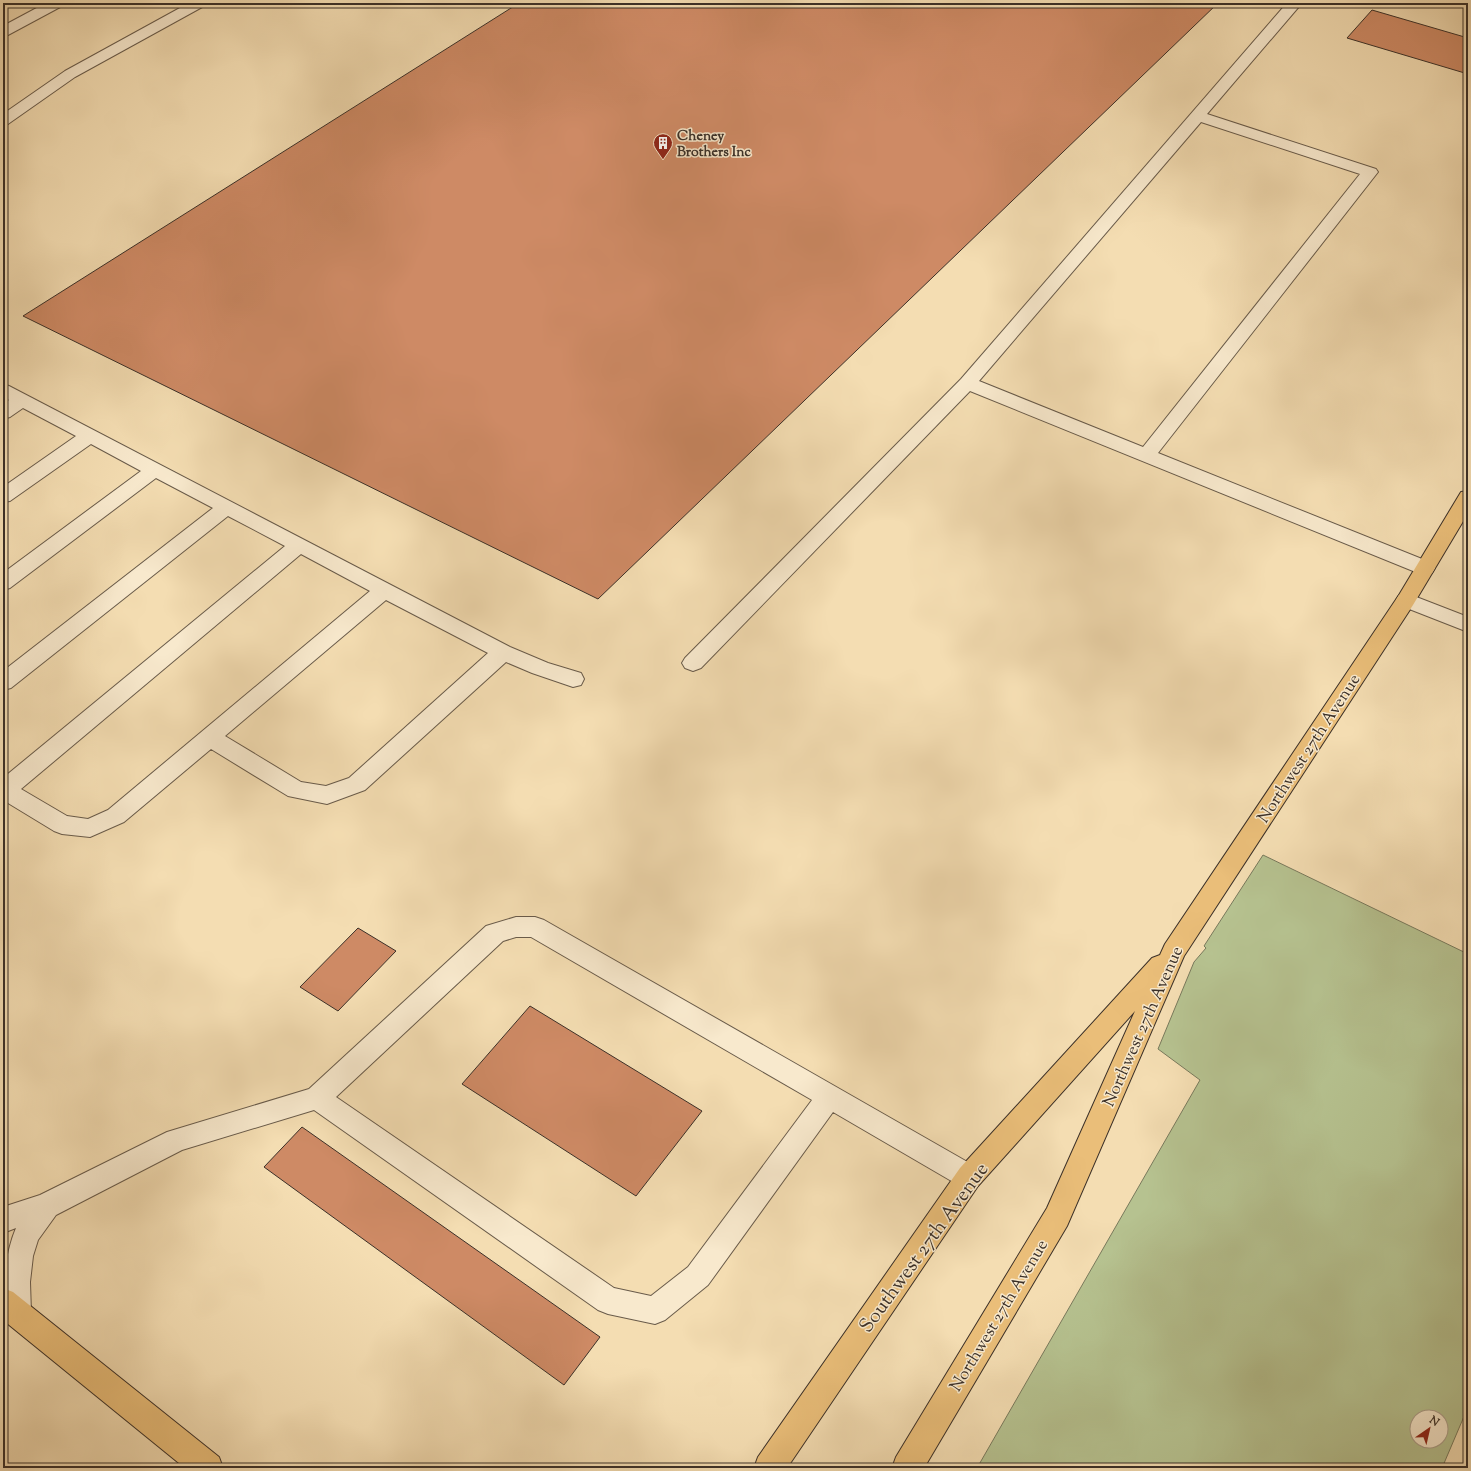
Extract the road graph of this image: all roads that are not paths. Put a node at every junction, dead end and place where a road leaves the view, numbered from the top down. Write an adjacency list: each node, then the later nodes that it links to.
1 (57, 3): 4 (street)
2 (199, 3): 6 (street)
3 (1295, 3): 5 (street)
4 (3, 32)
5 (1198, 116): 7 (street); 12 (street)
6 (3, 121)
7 (967, 383): 12 (street); 24 (street)
8 (3, 390): 9 (street)
9 (22, 400): 10 (street); 11 (street)
10 (3, 413)
11 (89, 436): 13 (street); 14 (street)
12 (1147, 456): 18 (street)
13 (156, 470): 16 (street); 19 (street)
14 (3, 496)
15 (1468, 497): 18 (main road, Northwest 27th Avenue)
16 (226, 508): 17 (street); 26 (street)
17 (299, 545): 20 (street); 28 (street)
18 (1425, 568): 21 (main road, Northwest 27th Avenue)
19 (3, 583)
20 (384, 590): 23 (street); 27 (street)
21 (1406, 600): 22 (street); 29 (main road, Northwest 27th Avenue)
22 (1468, 625)
23 (503, 652): 25 (street); 27 (street)
24 (693, 663)
25 (573, 679)
26 (3, 682)
27 (209, 737): 28 (street)
28 (4, 790)
29 (1174, 951): 32 (main road, Southwest 27th Avenue); 38 (main road, Northwest 27th Avenue)
30 (830, 1096): 31 (street); 31 (street); 32 (street)
31 (317, 1098): 33 (street)
32 (969, 1177): 37 (main road, Southwest 27th Avenue)
33 (46, 1206): 34 (street); 35 (street)
34 (3, 1220)
35 (10, 1307): 36 (main road)
36 (208, 1468)
37 (769, 1468)
38 (907, 1468)

